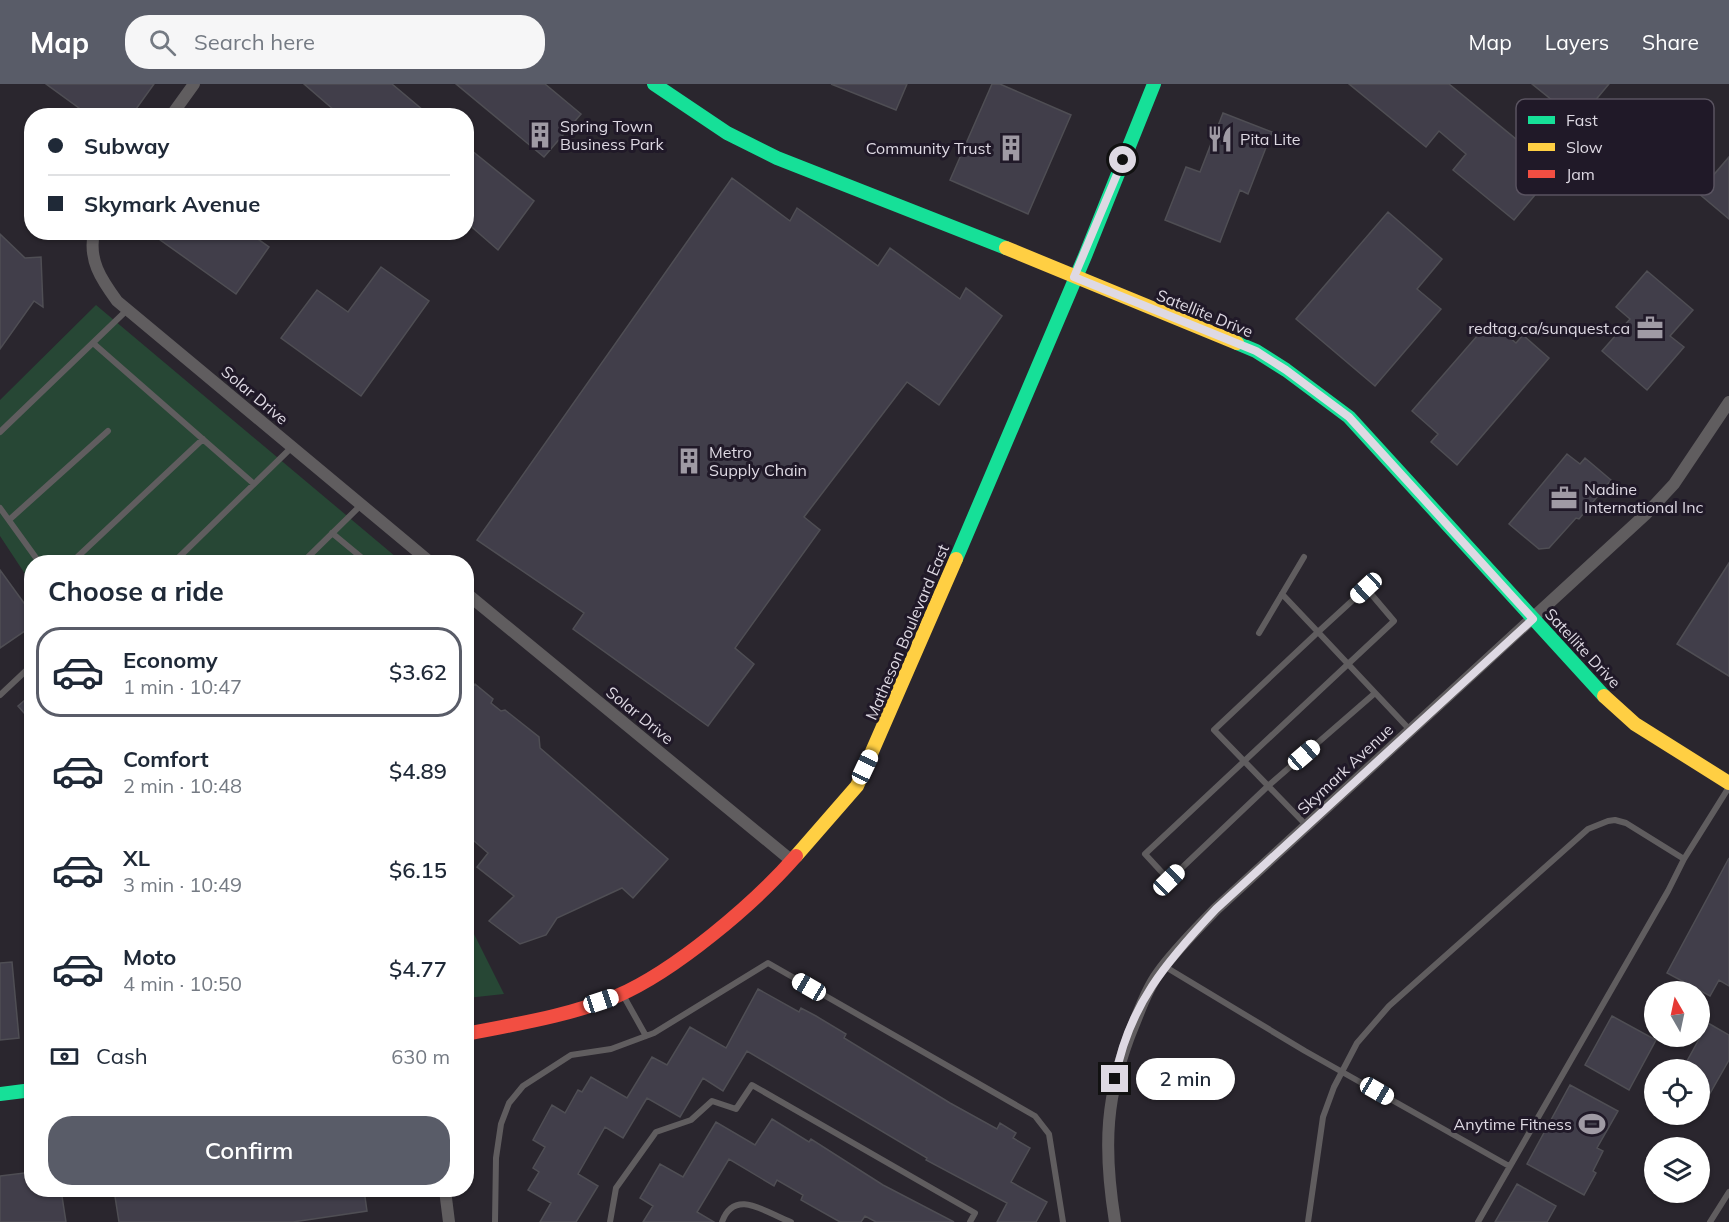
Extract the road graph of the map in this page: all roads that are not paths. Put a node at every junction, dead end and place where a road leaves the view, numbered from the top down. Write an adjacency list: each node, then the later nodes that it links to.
1 (194, 84): 4 (street)
2 (654, 84): 6 (street, Satellite Drive)
3 (1154, 84): 6 (street, Matheson Boulevard East)
4 (177, 108)
5 (94, 240): 7 (street, Solar Drive)
6 (1074, 277): 28 (street, Satellite Drive); 41 (street, Matheson Boulevard East)
7 (128, 310): 8 (lane); 13 (street, Solar Drive)
8 (93, 343): 11 (lane); 12 (lane)
9 (1729, 402): 28 (street, Skymark Avenue)
10 (108, 431): 17 (lane)
11 (0, 432)
12 (203, 439): 14 (lane); 20 (lane)
13 (292, 447): 14 (lane); 15 (street, Solar Drive)
14 (254, 484): 21 (lane)
15 (361, 504): 18 (lane); 24 (street, Solar Drive)
16 (0, 508): 17 (lane)
17 (9, 520): 19 (lane)
18 (332, 533): 22 (lane); 23 (lane)
19 (34, 555)
20 (79, 555)
21 (181, 555)
22 (310, 555)
23 (359, 555)
24 (422, 555)
25 (1305, 557): 26 (lane)
26 (1282, 594): 29 (lane); 30 (lane)
27 (474, 599): 41 (street, Solar Drive)
28 (1533, 619): 35 (street, Skymark Avenue); 37 (street, Satellite Drive)
29 (1318, 632): 31 (lane); 31 (lane); 36 (lane)
30 (1259, 633)
31 (1348, 664): 33 (lane); 36 (lane)
32 (24, 672): 34 (lane)
33 (1375, 693): 35 (lane); 38 (lane)
34 (0, 695)
35 (1411, 731): 39 (street, Skymark Avenue)
36 (1246, 762): 38 (lane); 38 (lane)
37 (1729, 785): 40 (lane)
38 (1268, 786): 39 (lane)
39 (1306, 826): 42 (street, Skymark Avenue)
40 (1683, 859): 46 (lane); 49 (lane)
41 (792, 861): 43 (street, Matheson Boulevard East)
42 (1164, 966): 46 (lane); 59 (street, Skymark Avenue)
43 (621, 993): 44 (street, Matheson Boulevard East); 45 (lane)
44 (474, 1032)
45 (646, 1036): 53 (lane); 58 (lane)
46 (1342, 1070): 49 (lane); 60 (lane)
47 (24, 1091): 48 (street)
48 (0, 1094)
49 (1509, 1166): 61 (lane)
50 (1729, 1192): 62 (lane)
51 (446, 1197): 52 (street)
52 (449, 1222)
53 (495, 1222)
54 (610, 1222): 57 (lane)
55 (722, 1222): 56 (lane)
56 (792, 1222)
57 (970, 1222)
58 (1063, 1222)
59 (1115, 1222)
60 (1308, 1222)
61 (1478, 1222)
62 (1710, 1222)

